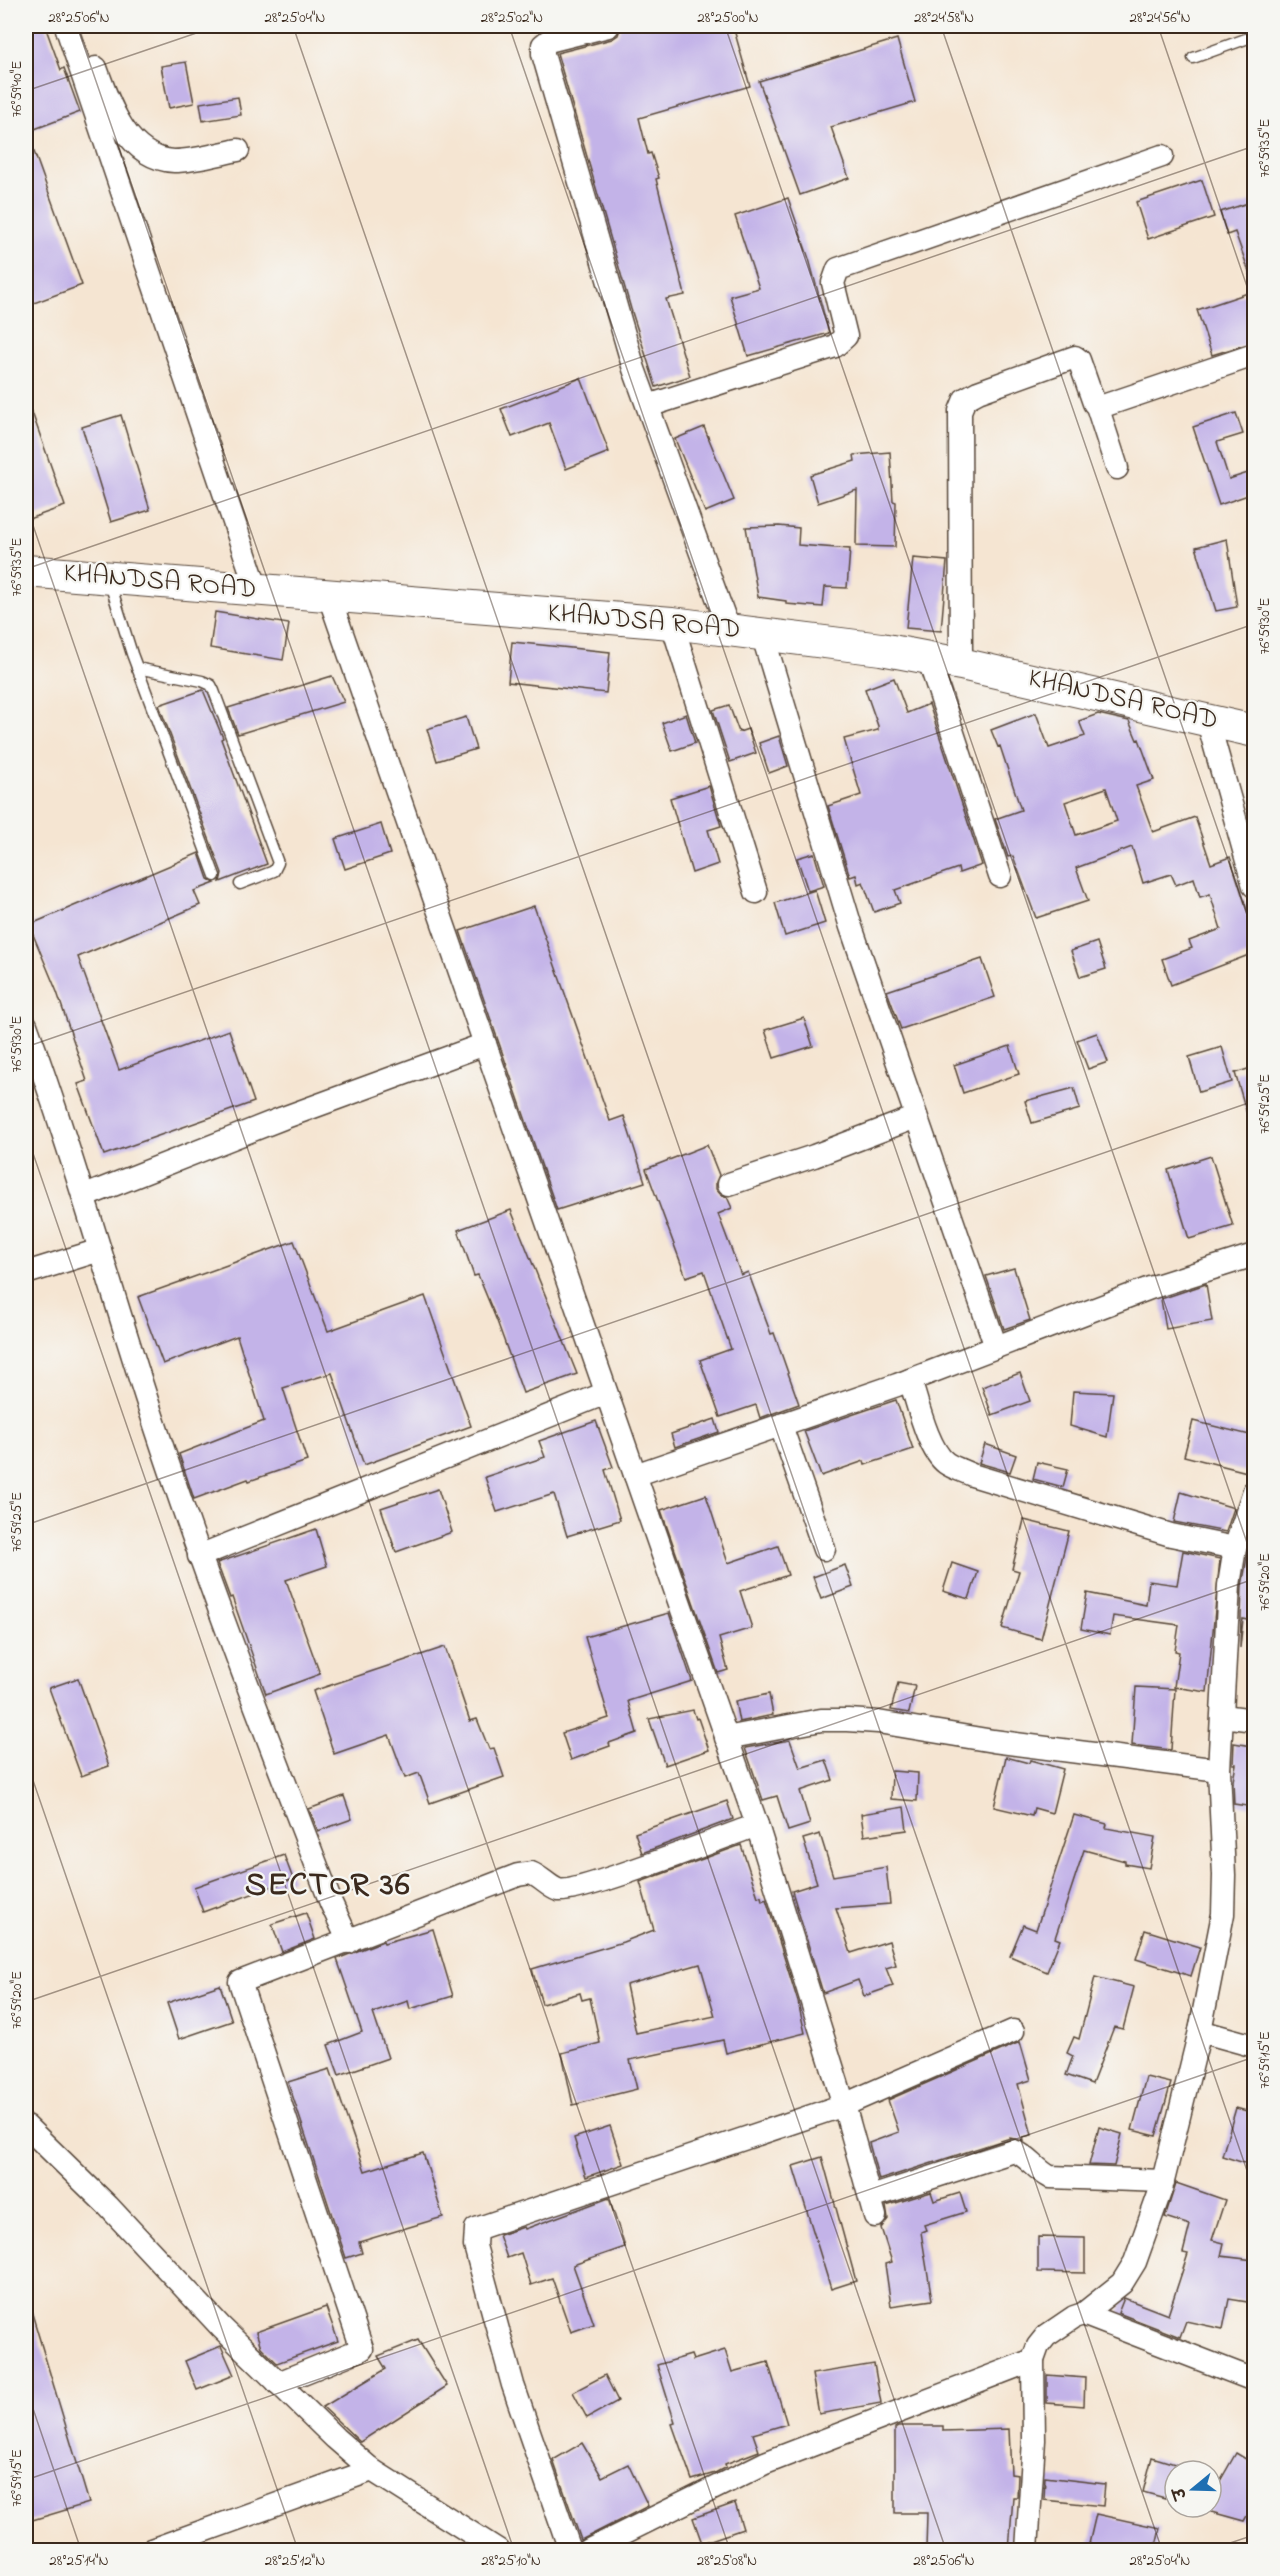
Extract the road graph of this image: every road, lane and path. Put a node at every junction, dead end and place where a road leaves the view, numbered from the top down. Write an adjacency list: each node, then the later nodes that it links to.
1 (66, 26): 14 (street)
2 (81, 26): 6 (street)
3 (608, 26): 9 (street)
4 (1254, 36): 5 (lane)
5 (1193, 58)
6 (238, 150)
7 (1162, 156): 9 (street)
8 (1254, 355): 10 (street)
9 (648, 406): 17 (street)
10 (1097, 406): 11 (street); 20 (street)
11 (1117, 468)
12 (26, 571): 13 (street, KHANDSA ROAD)
13 (108, 578): 14 (street, KHANDSA ROAD); 21 (lane)
14 (258, 590): 15 (street, KHANDSA ROAD)
15 (329, 596): 16 (street, KHANDSA ROAD); 30 (street)
16 (672, 623): 17 (street, KHANDSA ROAD); 28 (street)
17 (729, 630): 18 (street, KHANDSA ROAD)
18 (762, 633): 19 (street, KHANDSA ROAD); 31 (street)
19 (928, 657): 20 (street, KHANDSA ROAD); 25 (street)
20 (961, 663): 22 (street, KHANDSA ROAD)
21 (137, 668): 24 (lane); 26 (lane)
22 (1207, 718): 23 (street, KHANDSA ROAD); 27 (street)
23 (1254, 731)
24 (215, 876)
25 (1000, 876)
26 (240, 884)
27 (1254, 886)
28 (756, 892)
29 (26, 1025): 33 (street)
30 (485, 1044): 33 (street); 39 (street)
31 (916, 1118): 32 (street); 37 (street)
32 (729, 1184)
33 (85, 1196): 34 (street)
34 (100, 1250): 36 (street); 45 (street)
35 (1254, 1255): 37 (street)
36 (26, 1273)
37 (996, 1347): 38 (street)
38 (910, 1380): 40 (street); 43 (street)
39 (606, 1393): 41 (street); 45 (street)
40 (781, 1426): 41 (street); 44 (street)
41 (635, 1475): 48 (street)
42 (1254, 1491): 43 (street)
43 (1235, 1548): 46 (street)
44 (824, 1549)
45 (199, 1556): 51 (street)
46 (1223, 1716): 47 (street); 49 (street)
47 (1254, 1720)
48 (726, 1738): 49 (street); 50 (street)
49 (1219, 1770): 53 (street)
50 (757, 1825): 51 (street); 55 (street)
51 (349, 1942): 61 (street)
52 (1013, 2031): 55 (street)
53 (1200, 2031): 54 (street); 57 (street)
54 (1254, 2046)
55 (844, 2105): 57 (street); 65 (street)
56 (26, 2126): 61 (street)
57 (1163, 2181): 58 (street)
58 (1083, 2314): 59 (street); 60 (street)
59 (1033, 2360): 66 (street); 67 (street)
60 (1254, 2380)
61 (278, 2383): 62 (street)
62 (372, 2470): 63 (street); 64 (street)
63 (151, 2550)
64 (498, 2550)
65 (570, 2550)
66 (589, 2550)
67 (1027, 2550)

